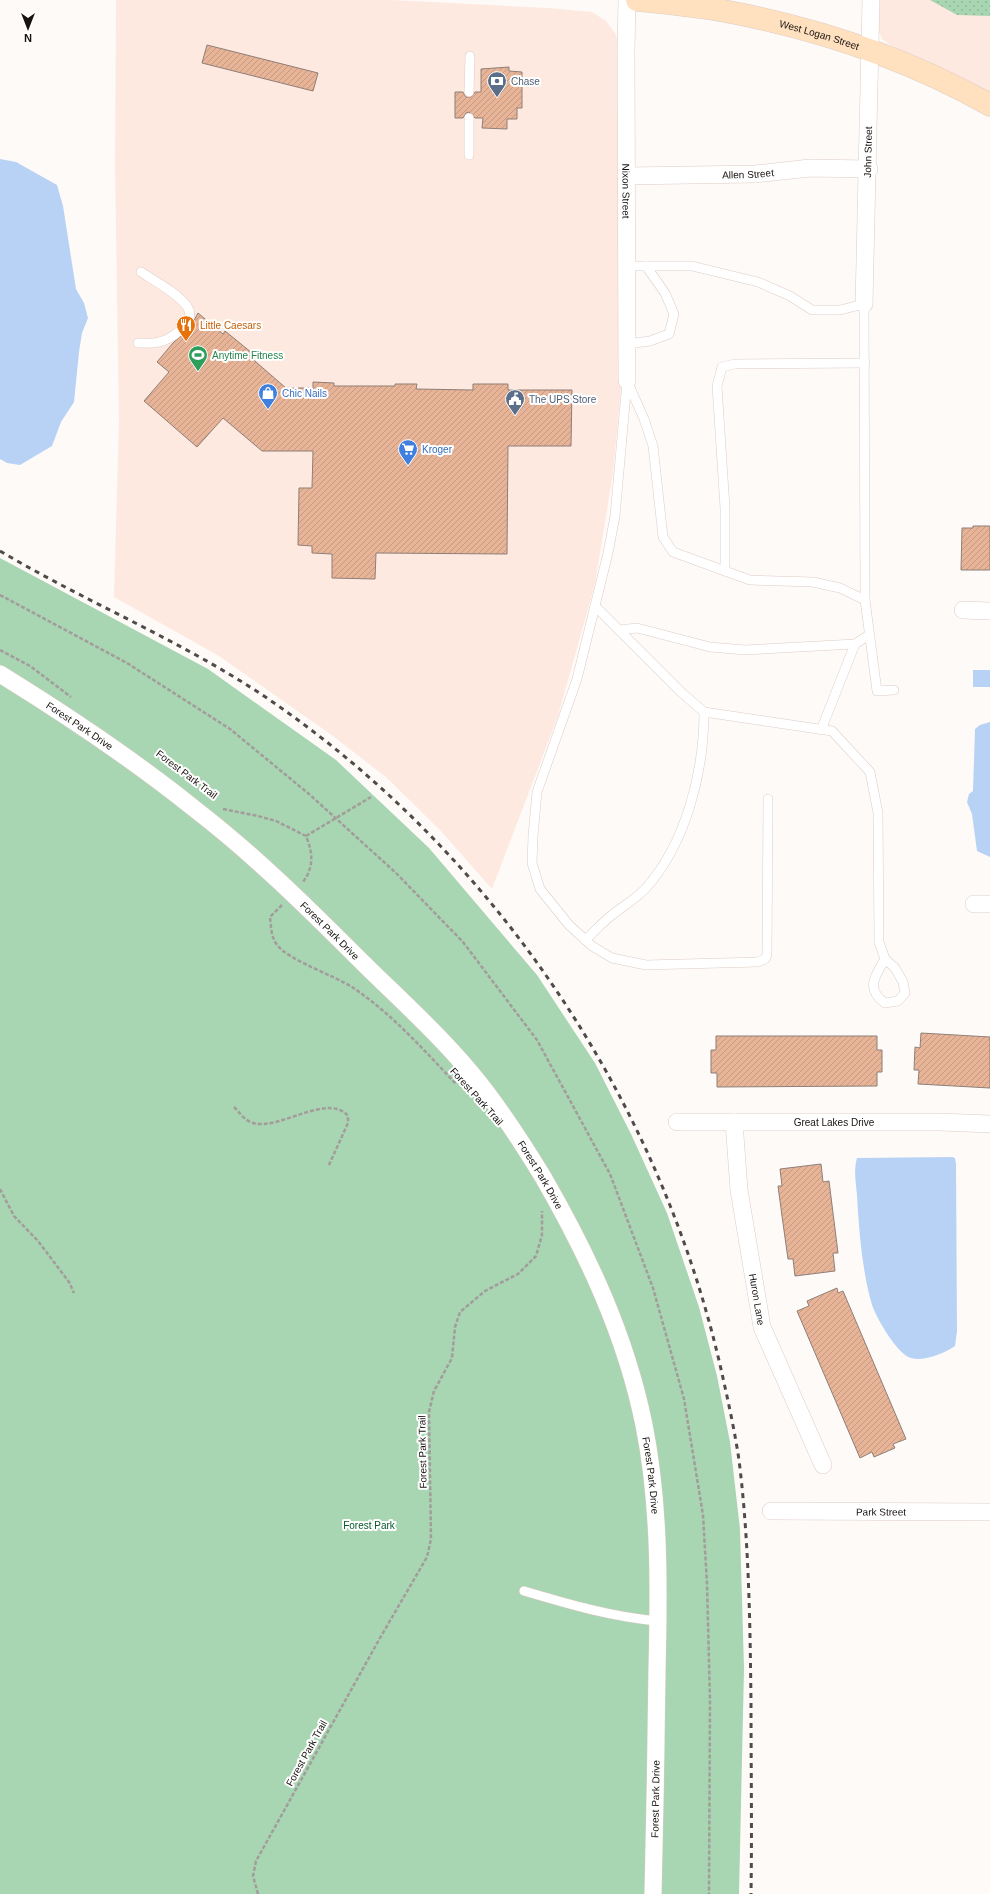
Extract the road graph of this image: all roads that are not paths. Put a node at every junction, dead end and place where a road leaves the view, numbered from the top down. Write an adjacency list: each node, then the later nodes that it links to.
1 (627, 0): 11 (street, Nixon Street)
2 (637, 0): 4 (street, West Logan Street)
3 (871, 0): 4 (street, John Street)
4 (871, 51): 7 (street, West Logan Street); 10 (street, John Street)
5 (470, 56): 6 (lane)
6 (469, 92)
7 (990, 105)
8 (469, 118): 9 (lane)
9 (469, 155)
10 (869, 168): 11 (street, Allen Street); 15 (street, John Street)
11 (626, 176): 12 (street, Nixon Street)
12 (628, 266): 13 (lane); 17 (street, Nixon Street)
13 (646, 266): 15 (lane); 17 (lane)
14 (141, 272): 16 (lane)
15 (864, 304): 18 (lane)
16 (138, 343)
17 (628, 344): 19 (street, Nixon Street)
18 (865, 363): 20 (lane); 21 (lane)
19 (627, 381): 20 (lane); 22 (lane)
20 (725, 571): 21 (lane)
21 (865, 600): 26 (lane)
22 (595, 606): 25 (lane); 33 (lane)
23 (963, 610): 24 (street)
24 (990, 611)
25 (619, 630): 27 (lane); 30 (lane)
26 (869, 635): 27 (lane); 29 (lane)
27 (855, 644): 31 (lane)
28 (0, 674): 42 (street, Forest Park Drive)
29 (894, 690)
30 (704, 712): 31 (lane); 33 (lane)
31 (821, 730): 34 (lane)
32 (768, 799): 33 (lane)
33 (585, 940)
34 (885, 959): 34 (lane)
35 (677, 1122): 36 (street, Great Lakes Drive)
36 (734, 1122): 37 (street, Great Lakes Drive); 38 (street, Huron Lane)
37 (990, 1124)
38 (823, 1465)
39 (771, 1511): 40 (street, Park Street)
40 (990, 1512)
41 (524, 1591): 42 (lane)
42 (658, 1621): 43 (street, Forest Park Drive)
43 (653, 1894)

